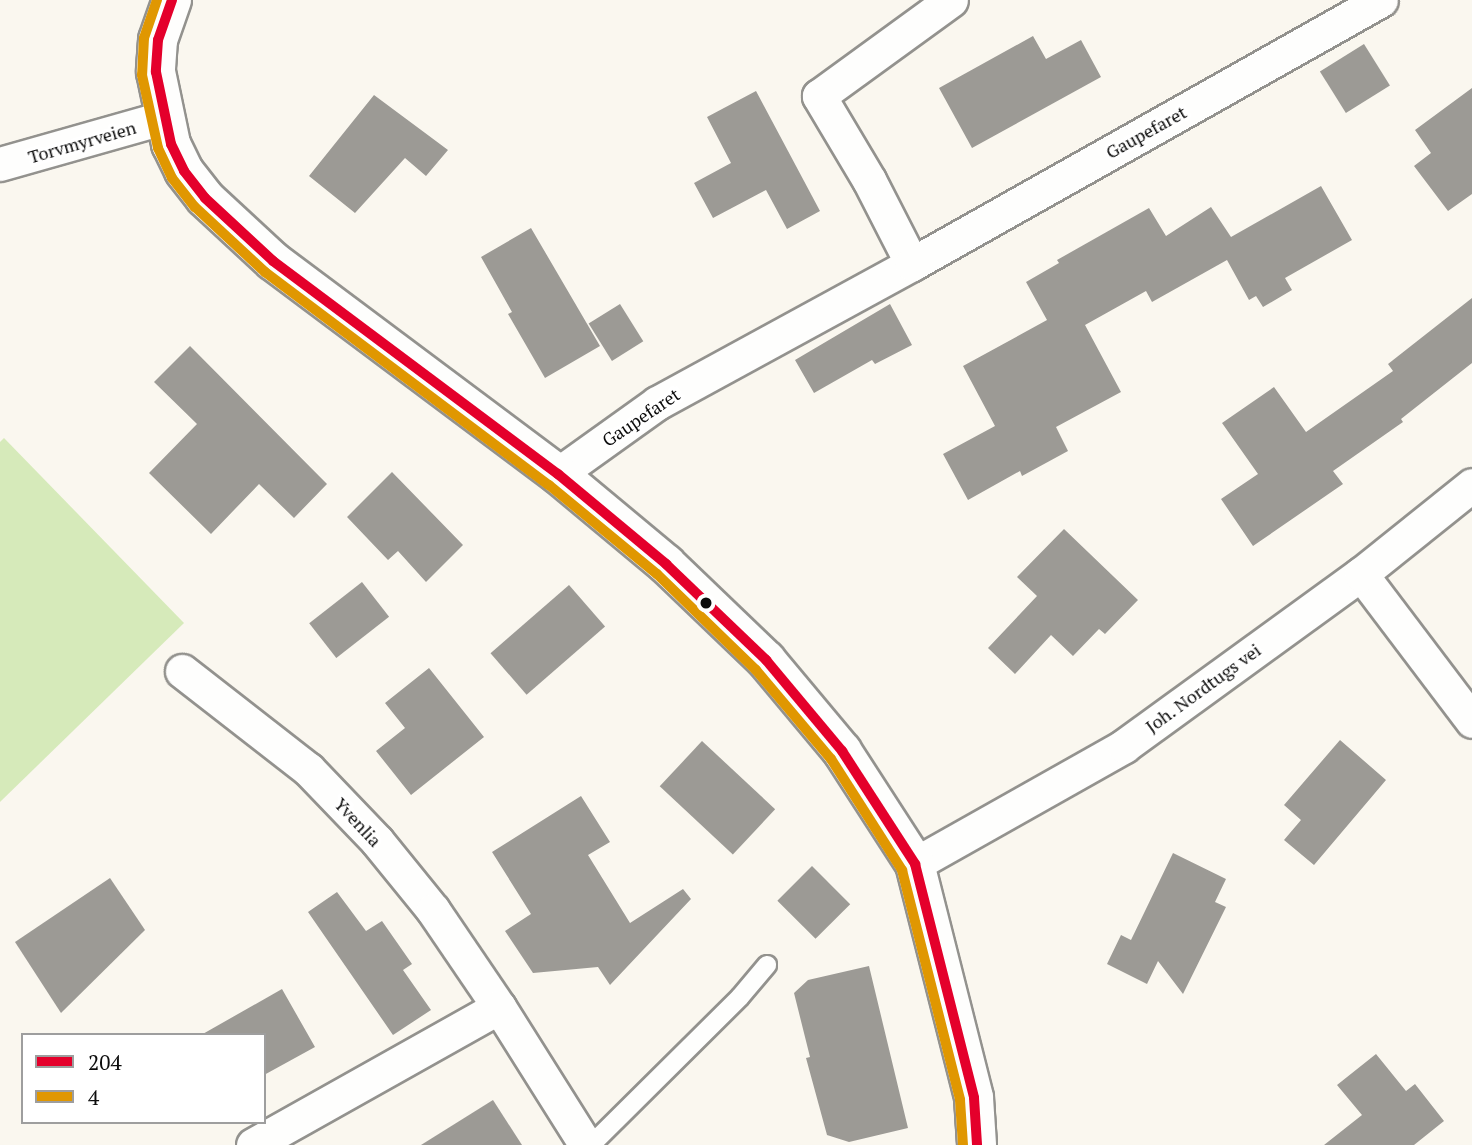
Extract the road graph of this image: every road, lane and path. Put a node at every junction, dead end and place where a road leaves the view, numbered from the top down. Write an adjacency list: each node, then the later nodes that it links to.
1 (172, 0): 4 (street)
2 (951, 0): 6 (street)
3 (1381, 0): 6 (street, Gaupefaret)
4 (163, 118): 5 (street, Torvmyrveien); 7 (street)
5 (0, 163)
6 (912, 264): 7 (street, Gaupefaret)
7 (558, 474): 12 (street)
8 (1472, 485): 9 (street, Joh. Nordtugs vei)
9 (1361, 574): 11 (street); 12 (street, Joh. Nordtugs vei)
10 (182, 671): 14 (street, Yvenlia)
11 (1472, 721)
12 (915, 864): 17 (street)
13 (767, 965): 16 (lane, Yvenlia)
14 (499, 1007): 15 (street); 16 (street, Yvenlia)
15 (253, 1145)
16 (589, 1145)
17 (977, 1145)

